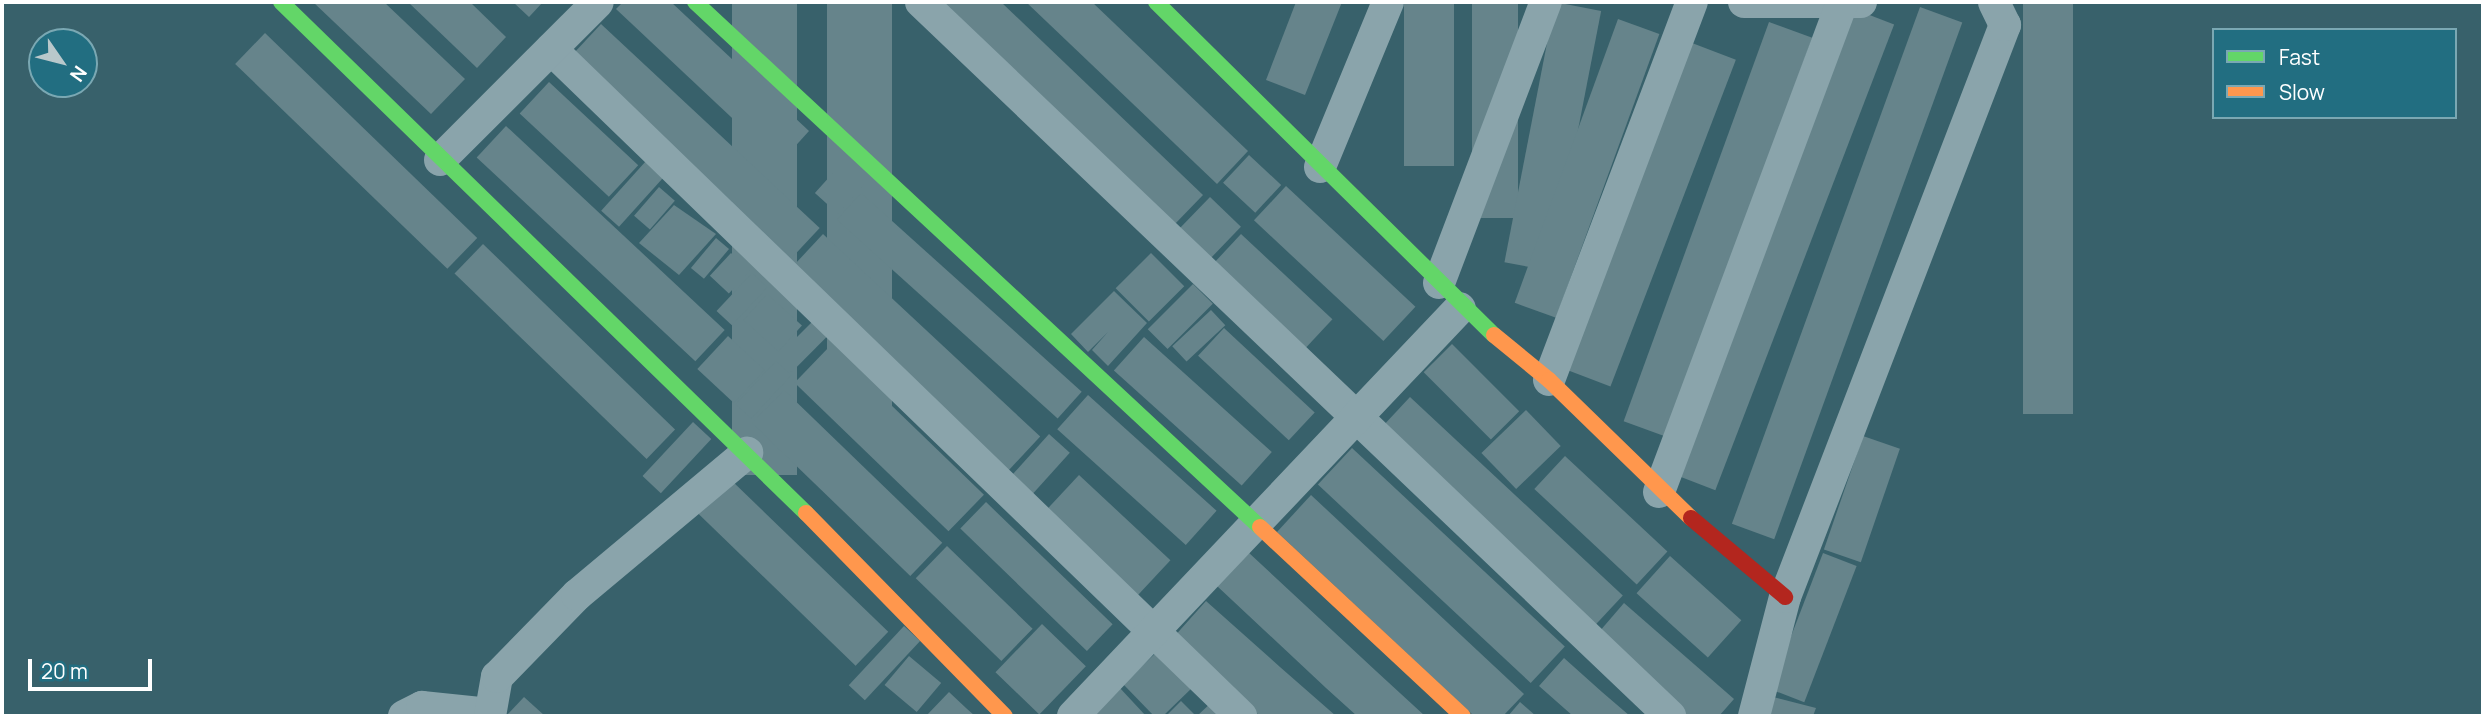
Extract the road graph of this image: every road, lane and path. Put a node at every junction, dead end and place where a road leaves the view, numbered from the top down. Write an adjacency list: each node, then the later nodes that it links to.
1 (281, 2): 14 (street)
2 (598, 2): 13 (street)
3 (695, 2): 22 (street)
4 (921, 2): 19 (street)
5 (1156, 2): 15 (street)
6 (1388, 2): 15 (street)
7 (1546, 2): 16 (street)
8 (1692, 2): 18 (street)
9 (1744, 2): 12 (street)
10 (1862, 2): 12 (street)
11 (1994, 2): 23 (street)
12 (1842, 3): 21 (street)
13 (551, 49): 14 (street); 24 (street)
14 (440, 160): 20 (street)
15 (1320, 167): 16 (street)
16 (1439, 283): 17 (street)
17 (1460, 308): 18 (street); 19 (street)
18 (1549, 380): 21 (street)
19 (1356, 418): 22 (street); 31 (street)
20 (747, 453): 25 (street); 27 (street)
21 (1660, 492): 23 (street)
22 (1258, 521): 24 (street); 30 (street)
23 (1785, 597): 32 (street)
24 (1152, 632): 28 (street); 29 (street)
25 (490, 715): 26 (street)
26 (404, 716)
27 (1005, 716)
28 (1073, 716)
29 (1241, 716)
30 (1463, 716)
31 (1670, 716)
32 (1754, 716)

